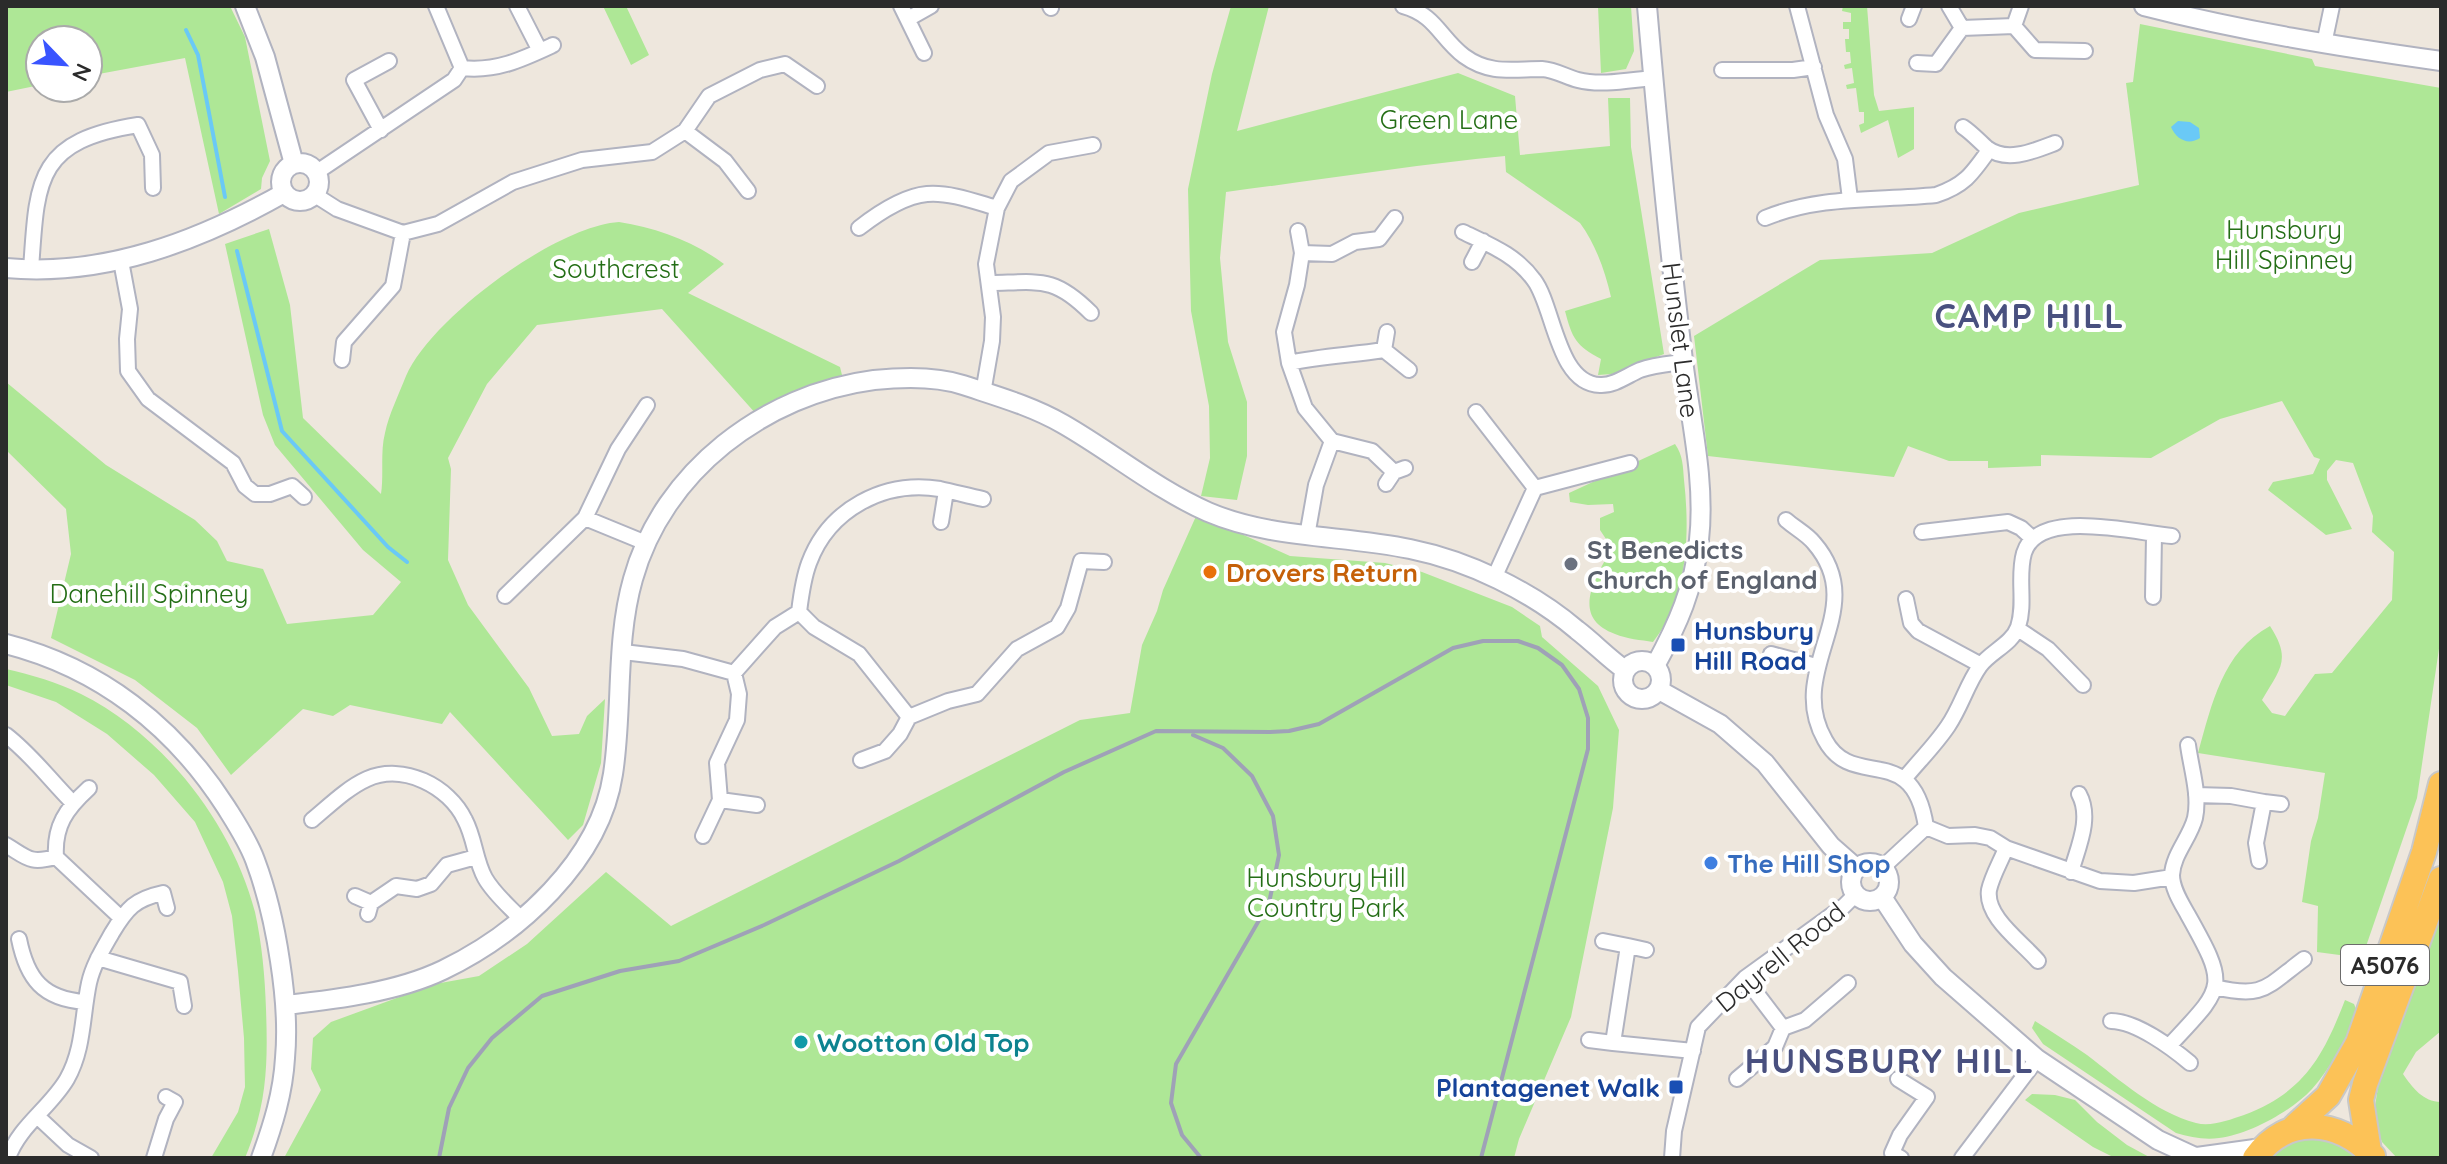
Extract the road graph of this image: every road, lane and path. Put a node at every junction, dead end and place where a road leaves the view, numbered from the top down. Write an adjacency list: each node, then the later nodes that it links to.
1 (245, 6): 34 (street)
2 (436, 6): 22 (street)
3 (517, 6): 22 (street)
4 (931, 6): 12 (street)
5 (1403, 6): 24 (street)
6 (1647, 6): 24 (street, Hunslet Lane)
7 (1797, 6): 21 (street)
8 (1949, 6): 14 (street)
9 (2021, 6): 13 (street)
10 (2144, 6): 15 (street)
11 (2332, 6): 15 (street)
12 (904, 13): 17 (street)
13 (2014, 26): 14 (street); 16 (street)
14 (1962, 28): 20 (street)
15 (2324, 44): 19 (street)
16 (2085, 51)
17 (924, 53)
18 (389, 61): 29 (street)
19 (2441, 61)
20 (1917, 63)
21 (1814, 67): 23 (street); 40 (street)
22 (462, 68): 29 (street)
23 (1722, 70)
24 (1653, 78): 59 (street, Hunslet Lane)
25 (817, 86): 30 (street)
26 (138, 109): 27 (street)
27 (138, 125): 36 (street); 53 (street)
28 (1963, 127): 33 (street)
29 (381, 130): 35 (street)
30 (685, 131): 37 (street); 47 (street)
31 (2055, 143): 33 (street)
32 (1093, 145): 41 (street)
33 (1989, 150): 40 (street)
34 (294, 164): 35 (street); 38 (street)
35 (317, 172): 39 (street)
36 (153, 188)
37 (748, 191)
38 (284, 193): 39 (street); 50 (street)
39 (315, 195): 47 (street)
40 (1850, 199): 43 (street)
41 (997, 208): 44 (street); 54 (street)
42 (1395, 218): 49 (street)
43 (1765, 218)
44 (859, 228)
45 (1298, 231): 49 (street)
46 (1463, 232): 48 (street)
47 (403, 233): 58 (street)
48 (1483, 241): 51 (street); 59 (street)
49 (1302, 253): 60 (street)
50 (121, 261): 53 (street); 70 (street)
51 (1472, 262)
52 (6, 268): 53 (street)
53 (31, 270)
54 (991, 283): 55 (street); 62 (street)
55 (1091, 313)
56 (1387, 332): 57 (street)
57 (1384, 350): 60 (street); 61 (street)
58 (342, 360)
59 (1683, 362): 92 (street, Hunslet Lane)
60 (1289, 363): 65 (street)
61 (1409, 370)
62 (983, 393): 77 (street); 80 (street)
63 (647, 405): 73 (street)
64 (1476, 412): 68 (street)
65 (1332, 441): 67 (street); 77 (street)
66 (1630, 463): 68 (street)
67 (1395, 474)
68 (1535, 488): 82 (street)
69 (946, 491): 71 (street); 75 (street); 86 (street)
70 (304, 497)
71 (983, 499)
72 (1930, 514): 79 (street)
73 (585, 518): 80 (street); 83 (street)
74 (1786, 520): 93 (street)
75 (941, 522)
76 (2154, 535): 78 (street); 79 (street); 84 (street)
77 (1307, 536): 82 (street)
78 (2172, 536)
79 (2032, 538): 87 (street)
80 (646, 543): 89 (street)
81 (1104, 562): 98 (street)
82 (1494, 578): 94 (street)
83 (505, 596)
84 (2153, 597)
85 (1906, 599): 91 (street)
86 (799, 612): 95 (street); 98 (street)
87 (2018, 629): 91 (street); 96 (street)
88 (6, 644): 143 (street)
89 (623, 652): 95 (street); 130 (street)
90 (1771, 654): 93 (street)
91 (1981, 665): 102 (street)
92 (1655, 666): 94 (street); 97 (street)
93 (1816, 666): 102 (street)
94 (1625, 670): 97 (street)
95 (734, 673): 106 (street)
96 (2083, 685)
97 (1659, 690): 121 (street)
98 (909, 717): 101 (street)
99 (6, 735): 109 (street)
100 (2188, 745): 105 (street)
101 (861, 760)
102 (1905, 778): 113 (street)
103 (2441, 784): 156 (highway, A5076)
104 (89, 788): 109 (street)
105 (2196, 795): 108 (street); 123 (street)
106 (720, 800): 111 (street); 114 (street)
107 (2088, 800): 122 (street)
108 (2264, 802): 110 (street); 119 (street)
109 (73, 803): 117 (street)
110 (2281, 804)
111 (757, 805)
112 (315, 811): 118 (street)
113 (1926, 827): 116 (street); 120 (street)
114 (703, 836)
115 (6, 845): 117 (street)
116 (2006, 848): 122 (street); 137 (street)
117 (56, 857): 129 (street)
118 (476, 857): 127 (street); 130 (street)
119 (2259, 861)
120 (1883, 867): 121 (street); 128 (street)
121 (1856, 868): 126 (street)
122 (2071, 872): 123 (street)
123 (2172, 877): 140 (street)
124 (2441, 879): 159 (highway, A5076)
125 (164, 894): 129 (street)
126 (1855, 895): 128 (street); 138 (street, Dayrell Road)
127 (355, 896)
128 (1882, 897): 150 (street)
129 (121, 918): 135 (street)
130 (522, 920): 143 (street)
131 (1603, 941): 132 (street)
132 (1628, 946): 133 (street); 147 (street)
133 (1646, 950)
134 (6, 957): 141 (street)
135 (98, 958): 141 (street); 144 (street)
136 (2304, 959): 140 (street)
137 (2038, 961)
138 (1745, 978): 145 (street); 149 (street, Dayrell Road)
139 (1848, 983): 145 (street)
140 (2215, 987): 148 (street)
141 (85, 1002): 155 (street)
142 (2119, 1004): 148 (street)
143 (287, 1005): 163 (street)
144 (184, 1006)
145 (1783, 1028): 152 (street)
146 (1589, 1040): 147 (street)
147 (1613, 1043): 149 (street)
148 (2169, 1046): 151 (street)
149 (1693, 1051): 164 (street, Dayrell Road)
150 (2037, 1059): 165 (street); 166 (street)
151 (2190, 1063)
152 (1737, 1079)
153 (1898, 1079): 158 (street)
154 (176, 1103): 162 (street)
155 (37, 1116): 160 (street); 161 (street)
156 (2294, 1127): 157 (highway); 159 (highway)
157 (2259, 1153): 166 (street)
158 (1893, 1156)
159 (2374, 1156)
160 (8, 1158)
161 (91, 1158)
162 (154, 1158)
163 (261, 1158)
164 (1672, 1158)
165 (1962, 1158)
166 (2197, 1158)

